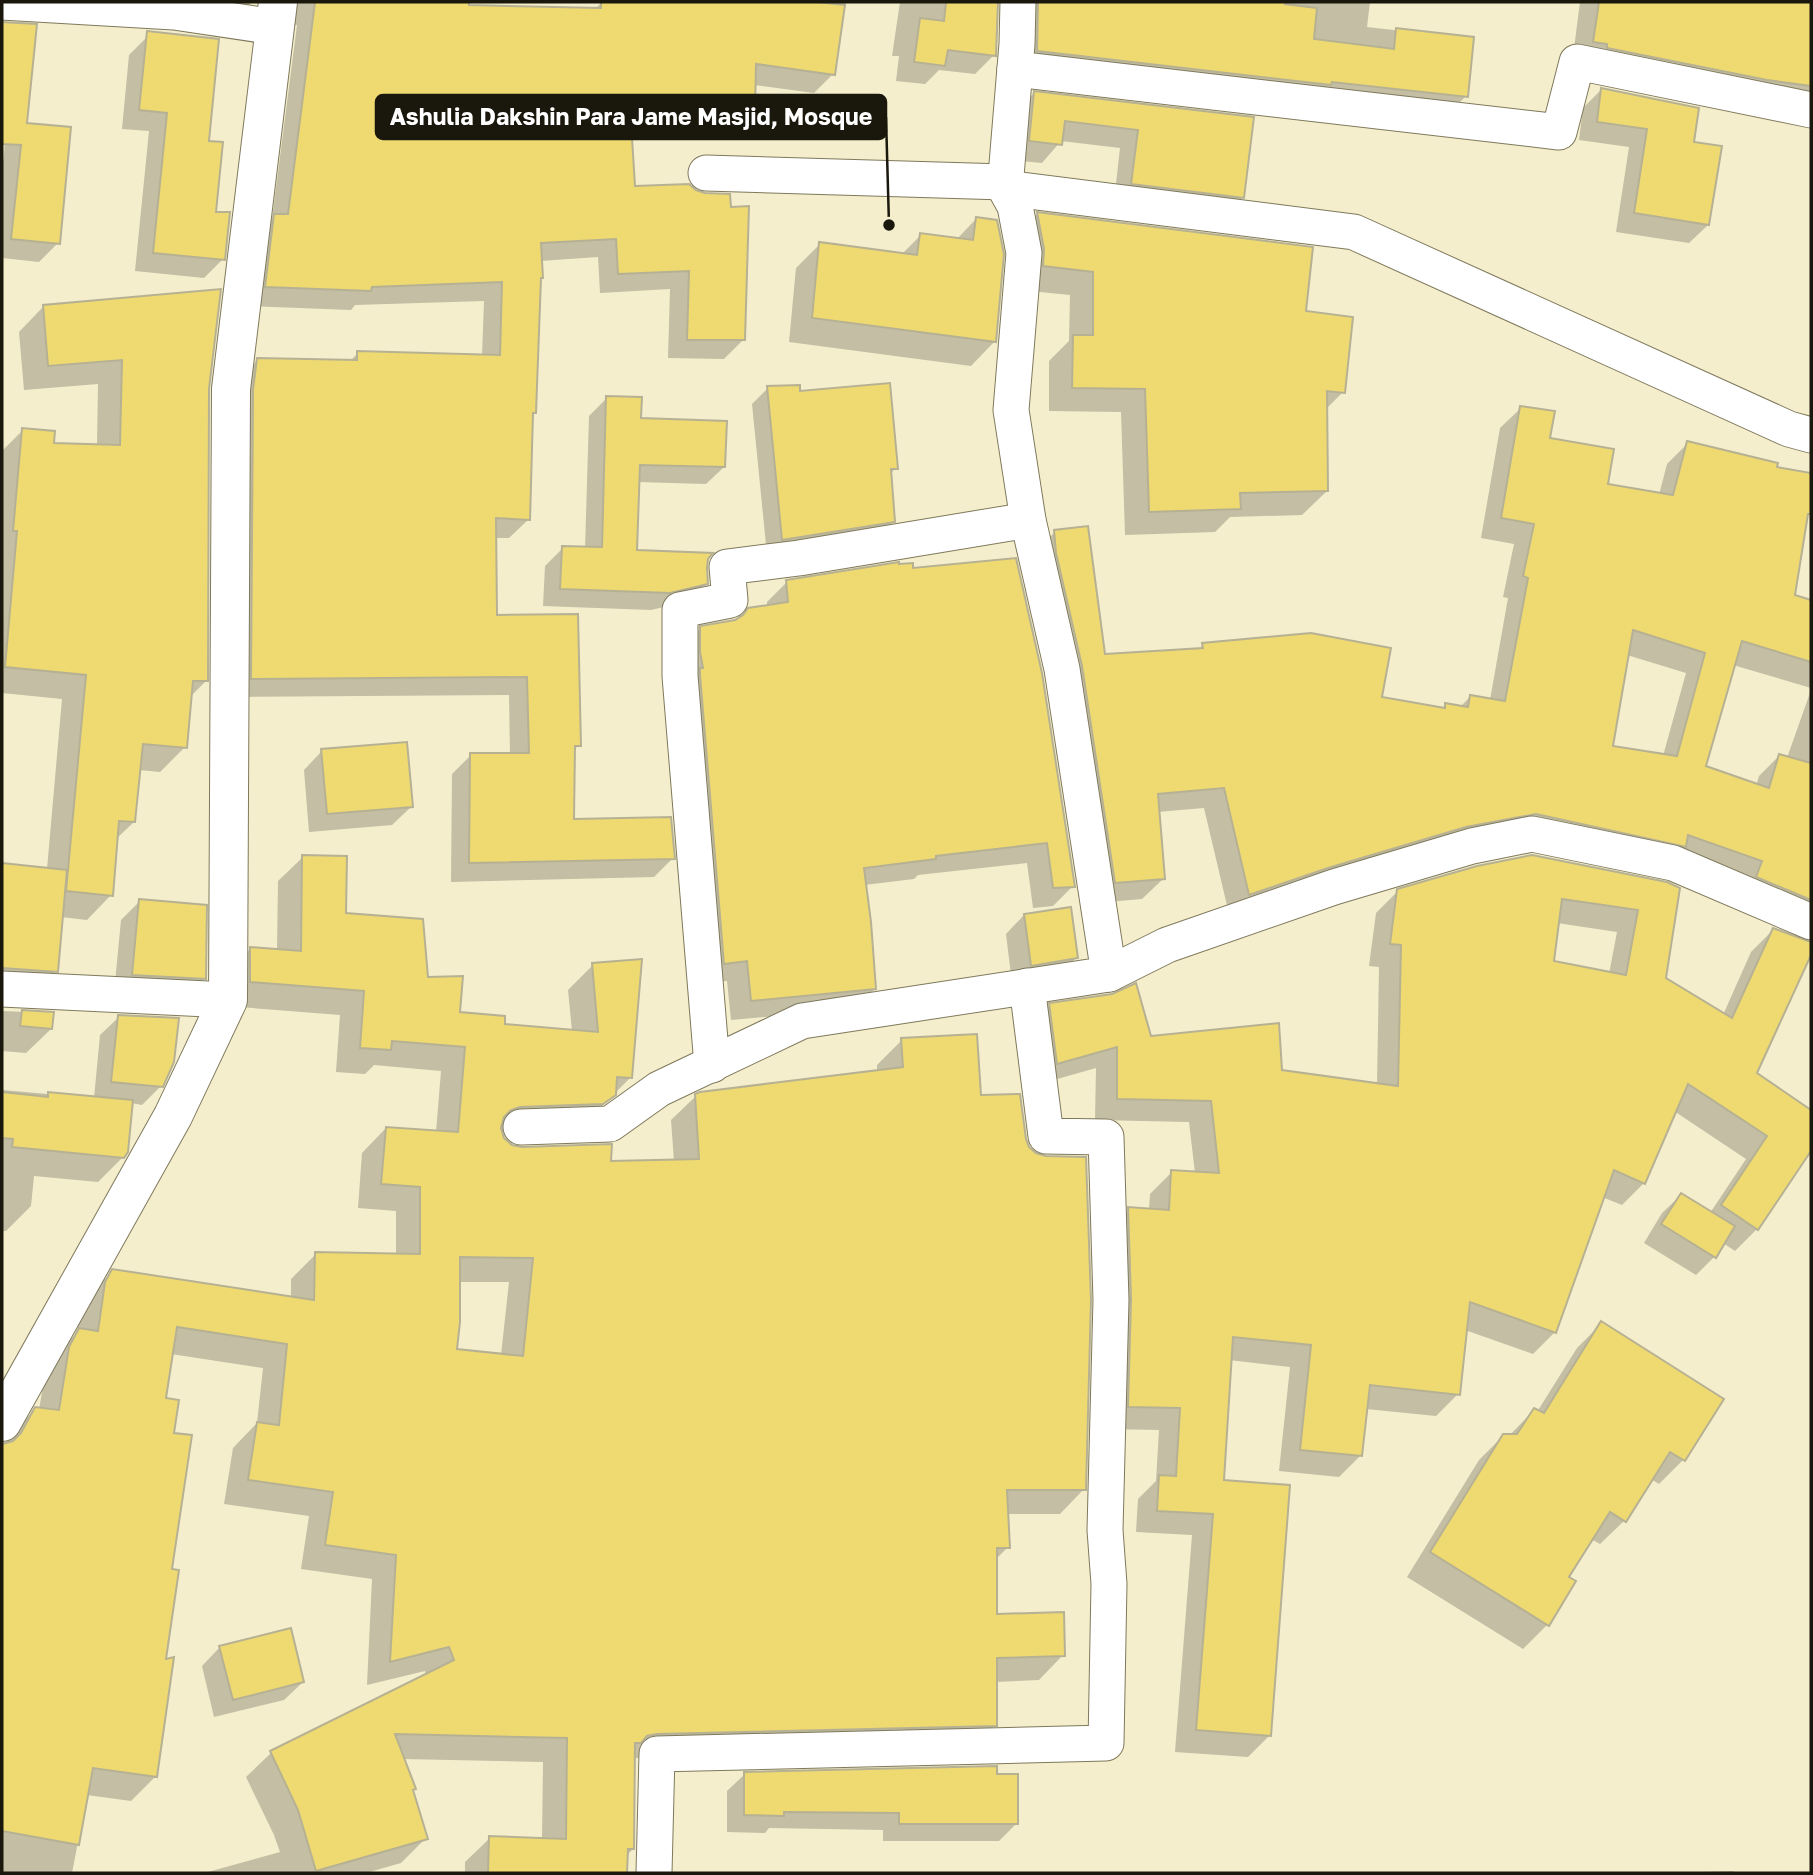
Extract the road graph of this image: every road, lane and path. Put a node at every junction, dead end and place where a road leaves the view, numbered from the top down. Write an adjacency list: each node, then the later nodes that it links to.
1 (2, 2): 3 (street)
2 (1018, 2): 4 (street)
3 (276, 14): 14 (street)
4 (1015, 69): 5 (street); 7 (street)
5 (1811, 110)
6 (706, 173): 7 (street)
7 (1005, 185): 8 (street); 9 (street)
8 (1811, 435)
9 (1028, 520): 11 (street); 15 (street)
10 (1811, 922): 11 (street)
11 (1109, 974): 12 (street)
12 (1027, 986): 15 (street); 18 (street)
13 (2, 989): 14 (street)
14 (228, 1000): 17 (street)
15 (712, 1065): 16 (street)
16 (521, 1127)
17 (2, 1422)
18 (653, 1873)

